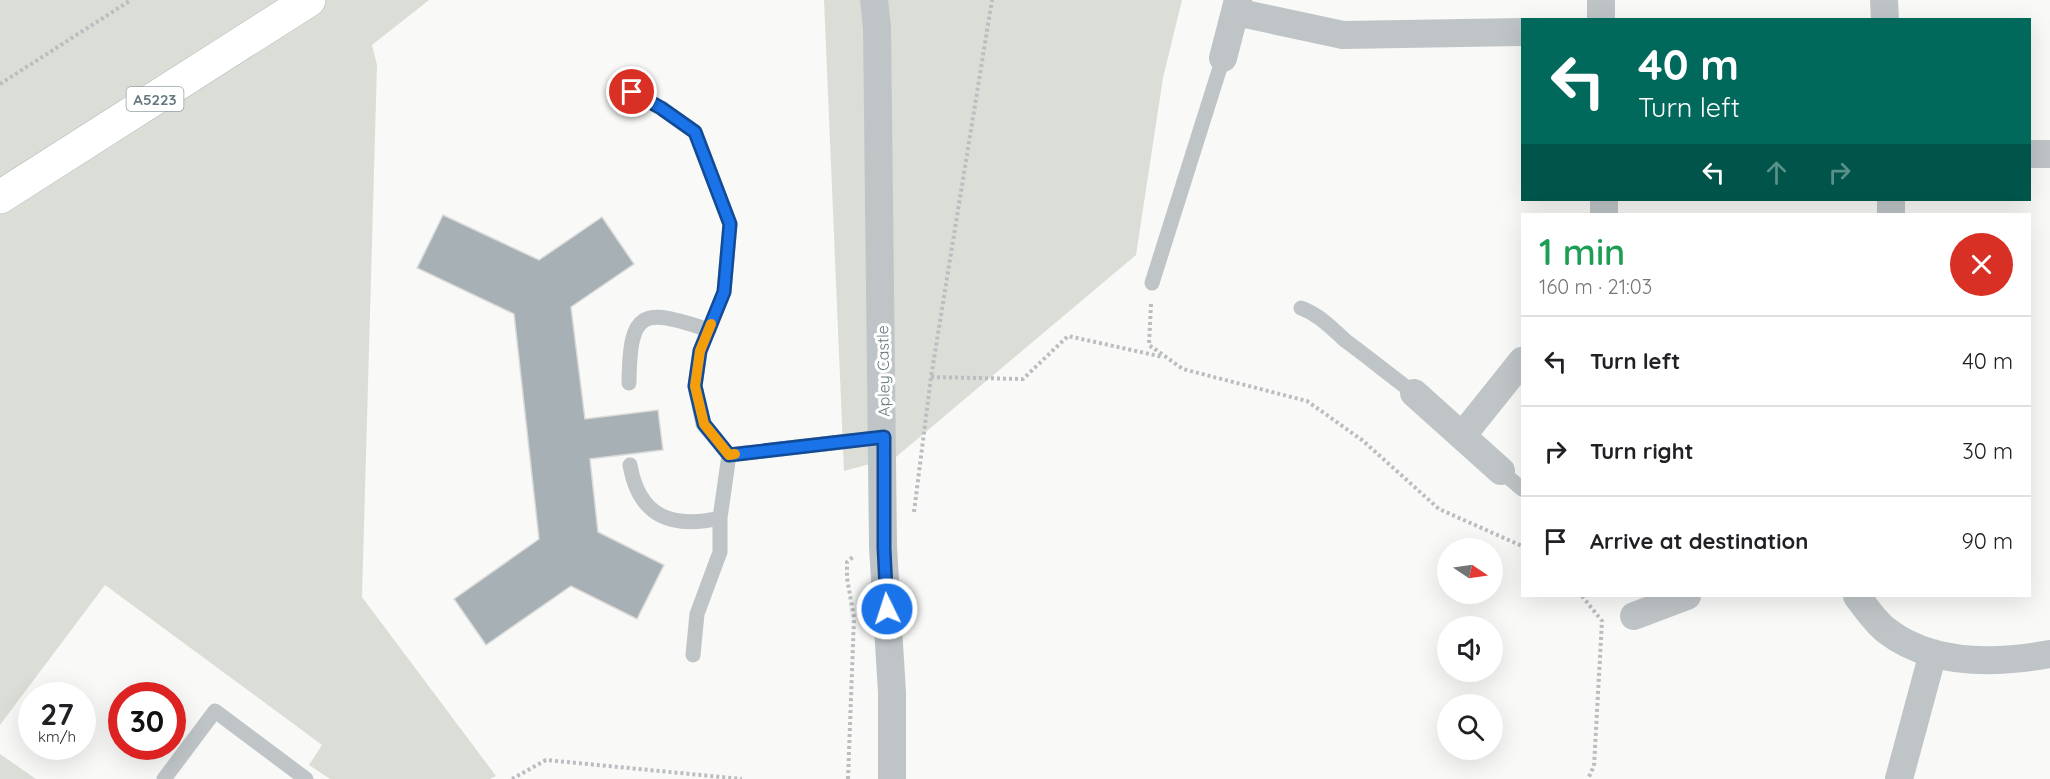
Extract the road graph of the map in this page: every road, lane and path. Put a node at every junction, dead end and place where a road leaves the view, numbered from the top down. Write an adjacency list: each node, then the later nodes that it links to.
1 (131, 0): 12 (path)
2 (309, 0): 16 (main road, A5223)
3 (873, 0): 26 (street, Apley Castle)
4 (992, 0): 22 (path)
5 (1601, 0): 8 (street)
6 (1884, 0): 9 (street)
7 (1237, 6): 10 (street); 11 (street)
8 (1601, 18)
9 (1884, 18)
10 (1521, 32)
11 (1223, 58): 17 (lane)
12 (0, 84)
13 (617, 84): 19 (lane)
14 (2031, 154): 15 (street)
15 (2050, 154)
16 (0, 197)
17 (1152, 282): 20 (path)
18 (1301, 308): 24 (lane)
19 (709, 330): 23 (lane); 27 (lane)
20 (1166, 357): 22 (path); 32 (path)
21 (1521, 362): 25 (street)
22 (931, 377): 33 (path)
23 (629, 383)
24 (1414, 393): 25 (street)
25 (1462, 436): 29 (street)
26 (884, 437): 27 (lane); 33 (street, Apley Castle)
27 (729, 455): 31 (lane)
28 (630, 465): 31 (lane)
29 (1501, 471): 30 (lane)
30 (1521, 488)
31 (720, 518): 40 (lane)
32 (1521, 546)
33 (884, 548): 45 (path); 46 (street, Apley Castle)
34 (1583, 597): 47 (path)
35 (1684, 597): 37 (street)
36 (1858, 597): 38 (street)
37 (1634, 616)
38 (1933, 653): 39 (street); 48 (street)
39 (2050, 654)
40 (693, 655)
41 (164, 779): 42 (lane)
42 (306, 779)
43 (512, 779): 44 (path)
44 (742, 779)
45 (848, 779)
46 (892, 779)
47 (1588, 779)
48 (1899, 779)

